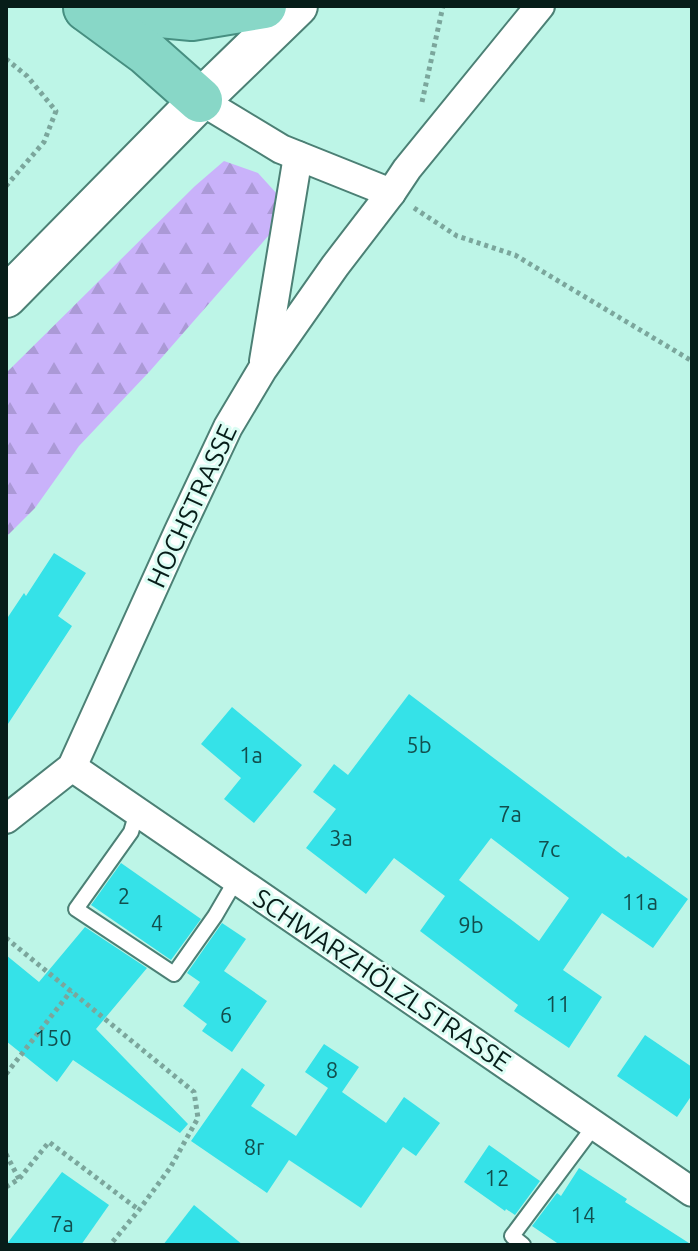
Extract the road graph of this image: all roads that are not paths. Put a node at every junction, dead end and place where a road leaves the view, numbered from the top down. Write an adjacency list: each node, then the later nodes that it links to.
1 (264, 6): 4 (highway)
2 (297, 6): 5 (main road)
3 (540, 6): 7 (street, HOCHSTRASSE)
4 (84, 7): 5 (highway)
5 (200, 100): 6 (street); 8 (main road)
6 (298, 156): 7 (street); 9 (street)
7 (391, 193): 9 (street, HOCHSTRASSE)
8 (6, 297)
9 (262, 370): 10 (street, HOCHSTRASSE)
10 (72, 767): 11 (street, SCHWARZHÖLZLSTRASSE); 12 (street, HOCHSTRASSE)
11 (137, 812): 13 (street, SCHWARZHÖLZLSTRASSE); 13 (lane)
12 (6, 819)
13 (236, 880): 14 (street, SCHWARZHÖLZLSTRASSE)
14 (595, 1125): 15 (street, SCHWARZHÖLZLSTRASSE); 16 (lane)
15 (692, 1192)
16 (523, 1245)

